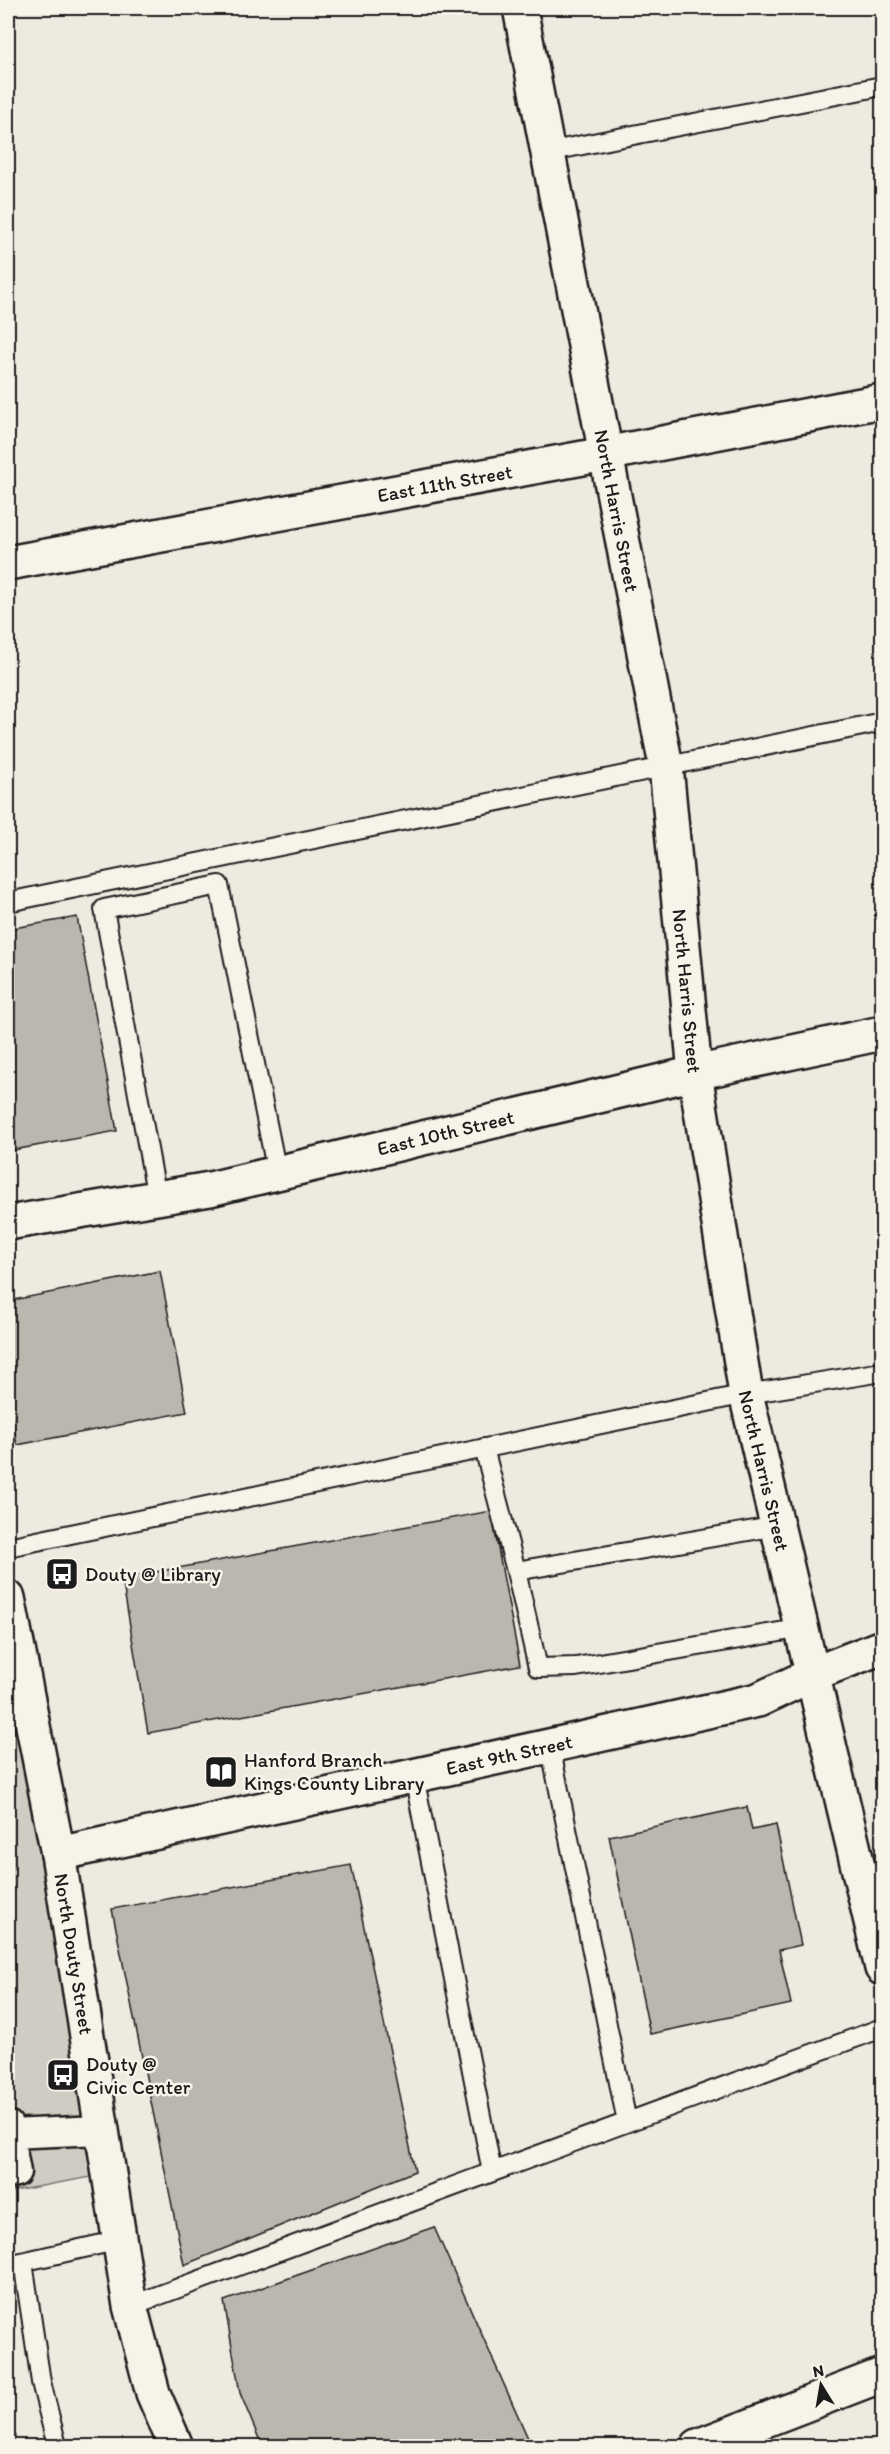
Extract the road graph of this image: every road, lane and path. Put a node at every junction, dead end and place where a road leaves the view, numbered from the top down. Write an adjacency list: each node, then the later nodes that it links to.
1 (519, 8): 3 (street, North Harris Street)
2 (882, 86): 3 (lane)
3 (547, 152): 5 (street, North Harris Street)
4 (882, 401): 5 (street, East 11th Street)
5 (605, 454): 6 (street, East 11th Street); 8 (street, North Harris Street)
6 (8, 563)
7 (882, 722): 8 (lane)
8 (666, 766): 9 (lane); 11 (street, North Harris Street)
9 (8, 902)
10 (882, 1033): 11 (street, East 10th Street)
11 (695, 1073): 12 (street, East 10th Street); 16 (street, North Harris Street)
12 (277, 1173): 13 (street, East 10th Street); 13 (lane)
13 (157, 1198): 14 (street, East 10th Street)
14 (8, 1223)
15 (882, 1372): 16 (lane)
16 (746, 1394): 17 (lane); 18 (street, North Harris Street)
17 (484, 1448): 19 (lane); 20 (lane)
18 (778, 1526): 20 (lane); 22 (street, North Harris Street)
19 (8, 1547)
20 (516, 1571): 22 (lane)
21 (8, 1598): 27 (street, North Douty Street)
22 (802, 1628): 24 (street, North Harris Street)
23 (882, 1647): 24 (street, East 9th Street)
24 (813, 1674): 25 (street, East 9th Street); 28 (street, North Harris Street)
25 (550, 1746): 26 (street, East 9th Street); 30 (lane)
26 (414, 1776): 27 (street, East 9th Street); 33 (lane)
27 (58, 1854): 32 (street, North Douty Street)
28 (882, 1968)
29 (882, 2028): 30 (lane)
30 (627, 2122): 33 (lane)
31 (8, 2129): 32 (street); 34 (street)
32 (100, 2130): 35 (street, North Douty Street)
33 (492, 2172): 37 (lane)
34 (8, 2174)
35 (120, 2240): 36 (lane); 37 (street, North Douty Street)
36 (15, 2263): 40 (lane)
37 (130, 2306): 41 (street, North Douty Street)
38 (882, 2375): 39 (street)
39 (719, 2443)
40 (57, 2446)
41 (176, 2446)

